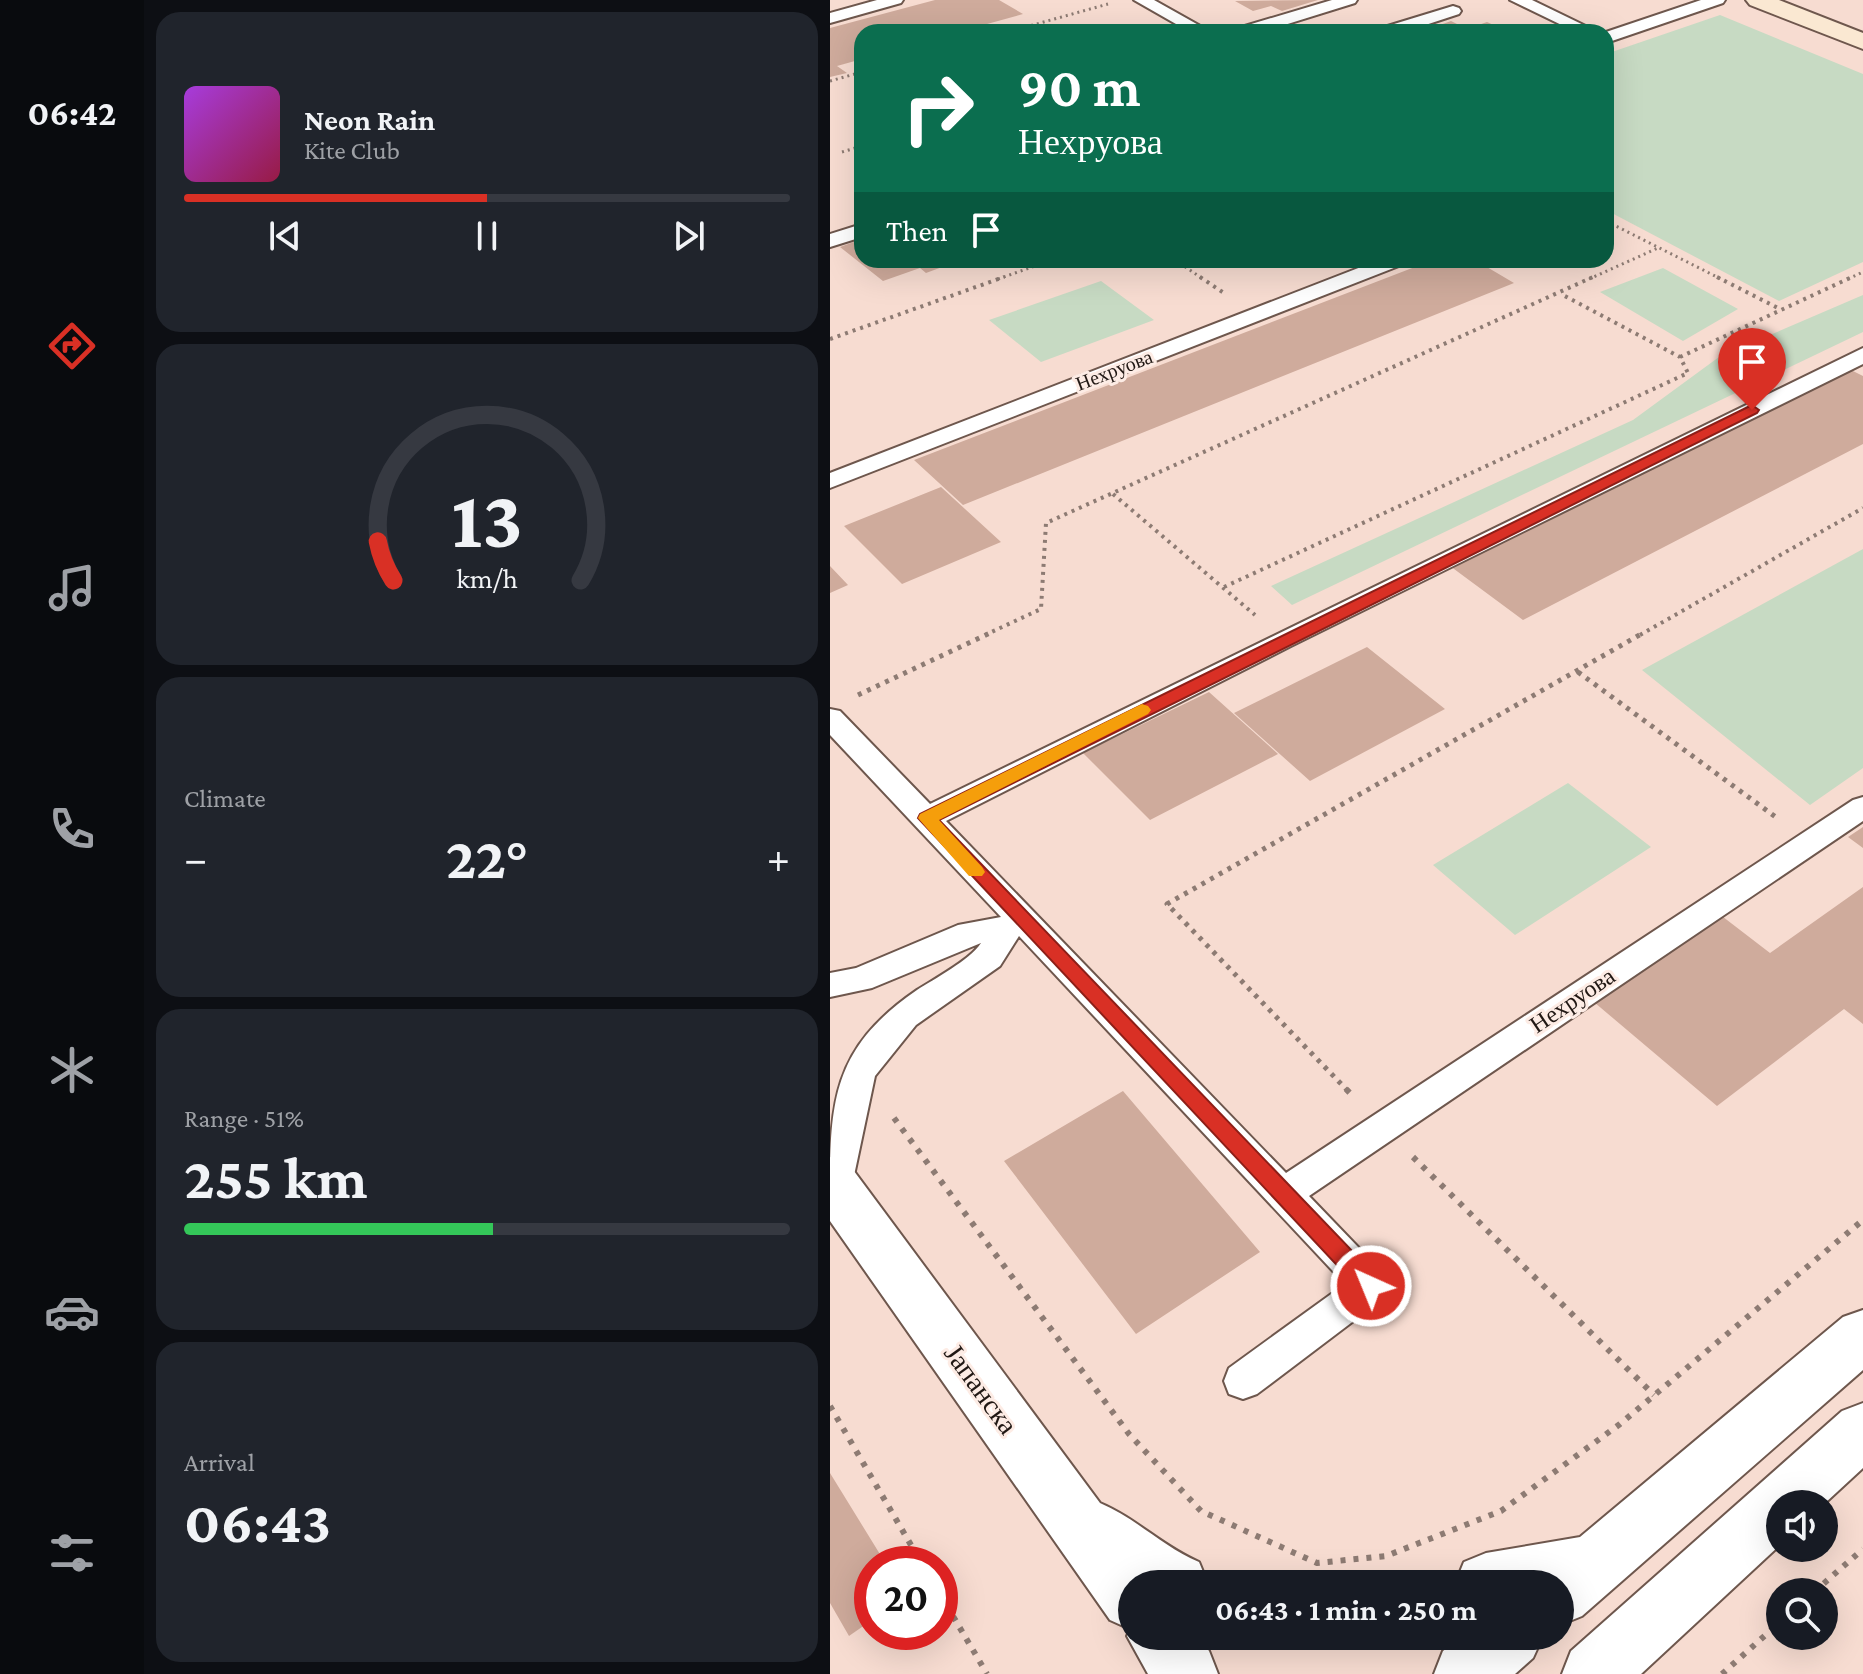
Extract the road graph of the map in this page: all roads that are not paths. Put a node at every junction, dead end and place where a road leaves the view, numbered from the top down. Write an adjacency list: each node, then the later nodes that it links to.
1 (895, 0): 8 (lane)
2 (1142, 0): 9 (lane)
3 (1349, 0): 10 (lane)
4 (1518, 0): 12 (lane)
5 (1717, 0): 13 (lane)
6 (1758, 0): 14 (main road)
7 (1453, 11): 11 (lane)
8 (830, 18)
9 (1188, 24)
10 (1270, 24)
11 (1412, 24)
12 (1572, 24)
13 (1614, 35)
14 (1863, 42)
15 (854, 233): 16 (lane)
16 (830, 241)
17 (1376, 268): 19 (lane, Нехруова)
18 (1863, 355): 22 (lane)
19 (830, 481)
20 (837, 710): 22 (lane)
21 (1863, 807): 26 (lane, Нехруова)
22 (927, 818): 23 (lane)
23 (1014, 925): 24 (lane); 25 (lane); 26 (lane)
24 (830, 985)
25 (832, 1182): 31 (street, Јапанска)
26 (1282, 1195): 28 (lane)
27 (1863, 1335): 35 (street)
28 (1243, 1381)
29 (1863, 1430): 30 (street)
30 (1796, 1490)
31 (1069, 1511): 33 (street); 34 (street, Јапанска)
32 (1766, 1518): 36 (street)
33 (1150, 1570)
34 (1118, 1579)
35 (1577, 1579)
36 (1636, 1649): 41 (street)
37 (1169, 1650): 39 (street)
38 (1494, 1650): 40 (street)
39 (1186, 1674)
40 (1466, 1674)
41 (1594, 1674)

